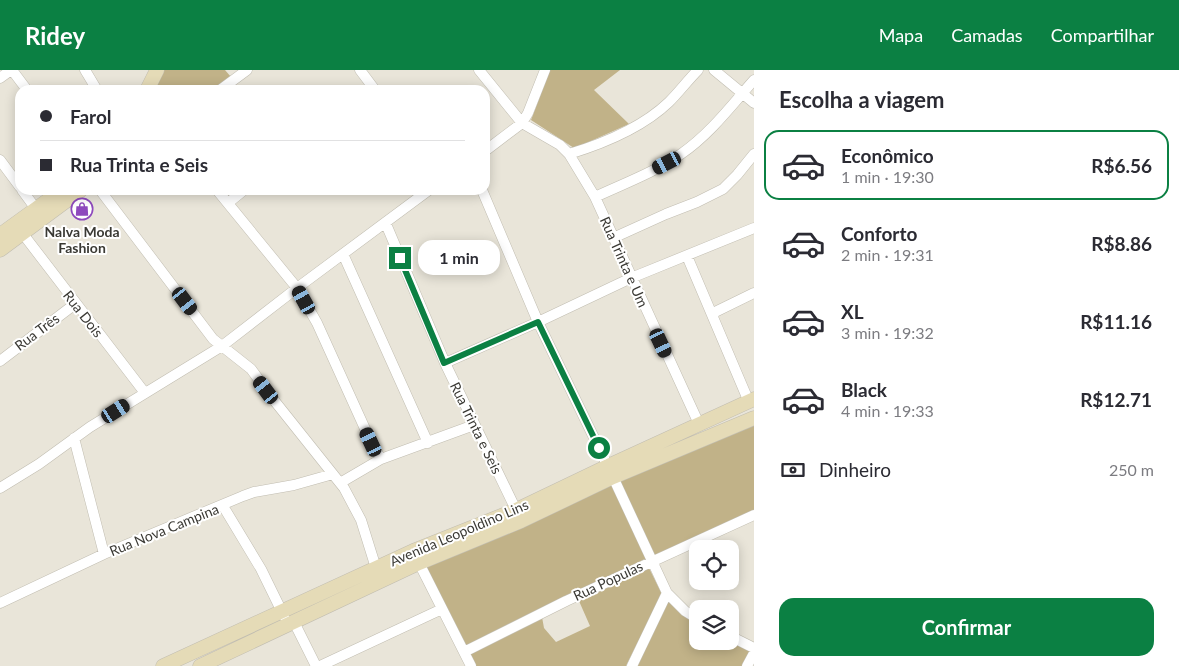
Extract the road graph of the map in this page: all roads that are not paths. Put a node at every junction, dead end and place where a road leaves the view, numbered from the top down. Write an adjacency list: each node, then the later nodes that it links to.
1 (11, 70): 11 (street); 13 (street)
2 (85, 70): 14 (street)
3 (158, 70): 15 (main road)
4 (247, 70): 10 (street)
5 (360, 70): 17 (street)
6 (479, 70): 20 (street, Rua Trinta e Um)
7 (545, 70): 20 (street)
8 (698, 70): 22 (street)
9 (714, 70): 18 (street)
10 (234, 74): 16 (street)
11 (0, 78)
12 (754, 80): 18 (street)
13 (23, 85)
14 (94, 85)
15 (150, 85)
16 (224, 85)
17 (371, 85)
18 (743, 93): 19 (street); 34 (street)
19 (754, 102)
20 (522, 124): 21 (street); 22 (street, Rua Trinta e Um)
21 (490, 147)
22 (569, 154): 34 (street, Rua Trinta e Um)
23 (754, 154): 41 (street)
24 (0, 160): 25 (street)
25 (15, 181)
26 (26, 195): 36 (street)
27 (57, 195): 36 (main road)
28 (72, 195): 36 (main road)
29 (104, 195): 51 (street)
30 (221, 195): 35 (street)
31 (238, 195): 35 (street)
32 (423, 195): 37 (street)
33 (484, 195): 50 (street)
34 (595, 197): 41 (street, Rua Trinta e Um)
35 (228, 203): 46 (street)
36 (40, 214): 39 (main road); 40 (main road)
37 (386, 224): 43 (street); 53 (street, Rua Trinta e Seis)
38 (754, 228): 44 (street)
39 (23, 234): 42 (main road); 48 (street, Rua Dois)
40 (0, 235)
41 (614, 238): 45 (street, Rua Trinta e Um)
42 (0, 250)
43 (343, 254): 46 (street); 60 (street)
44 (687, 256): 45 (street); 49 (street)
45 (631, 278): 50 (street); 57 (street, Rua Trinta e Um)
46 (297, 288): 51 (street); 61 (street)
47 (754, 293): 49 (street)
48 (75, 304): 52 (street, Rua Três); 54 (street, Rua Dois)
49 (713, 313): 55 (street)
50 (538, 322): 53 (street); 62 (street)
51 (222, 346): 54 (street); 63 (street)
52 (0, 361)
53 (444, 363): 58 (street, Rua Trinta e Seis)
54 (145, 393): 59 (street)
55 (752, 401): 57 (main road, Avenida Leopoldino Lins)
56 (754, 418): 62 (main road, Avenida Leopoldino Lins)
57 (699, 424): 62 (main road, Avenida Leopoldino Lins)
58 (474, 425): 60 (street); 68 (street, Rua Trinta e Seis)
59 (74, 438): 65 (street); 69 (street)
60 (428, 443): 61 (street)
61 (381, 460): 64 (street)
62 (610, 472): 68 (main road, Avenida Leopoldino Lins); 71 (street)
63 (333, 474): 64 (street); 66 (street, Rua Nova Campina)
64 (340, 483): 72 (street)
65 (0, 488)
66 (223, 506): 69 (street, Rua Nova Campina); 76 (street)
67 (754, 515): 71 (street, Rua Populas)
68 (519, 516): 70 (main road, Avenida Leopoldino Lins)
69 (104, 554): 74 (street, Rua Nova Campina)
70 (416, 557): 72 (main road, Avenida Leopoldino Lins); 75 (street); 78 (main road, Avenida Leopoldino Lins)
71 (652, 561): 73 (street); 81 (street, Rua Populas)
72 (376, 568): 76 (main road, Avenida Leopoldino Lins)
73 (667, 593): 77 (street); 89 (street)
74 (0, 603)
75 (442, 609): 81 (street); 88 (street)
76 (281, 612): 78 (street); 82 (main road, Avenida Leopoldino Lins)
77 (689, 613)
78 (291, 623): 86 (main road, Avenida Leopoldino Lins); 87 (street)
79 (739, 640): 80 (street)
80 (754, 648)
81 (464, 652): 84 (street)
82 (192, 653): 85 (main road, Avenida Leopoldino Lins); 86 (main road)
83 (754, 653): 90 (street)
84 (468, 665)
85 (163, 666)
86 (199, 666)
87 (316, 666)
88 (320, 666)
89 (632, 666)
90 (747, 666)

